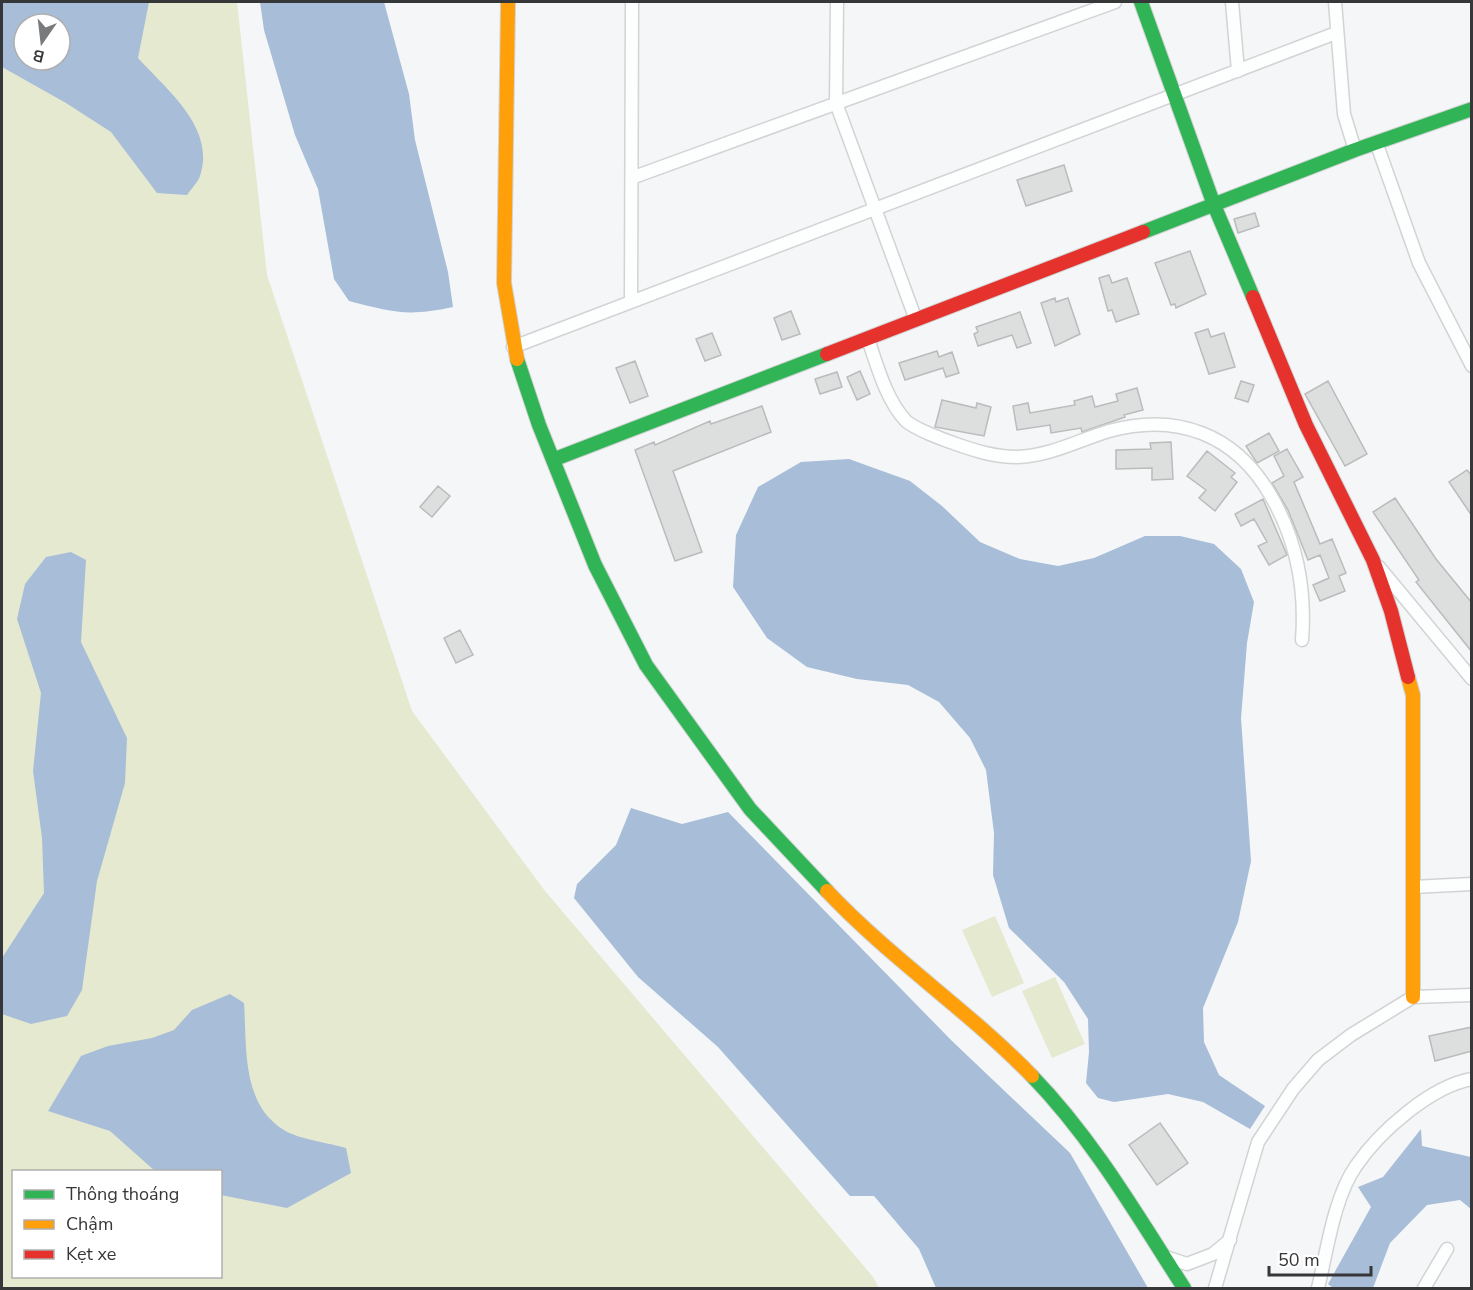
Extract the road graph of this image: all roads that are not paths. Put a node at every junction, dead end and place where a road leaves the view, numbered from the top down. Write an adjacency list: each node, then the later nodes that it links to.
1 (508, 2): 21 (street)
2 (632, 2): 15 (street)
3 (837, 2): 11 (street)
4 (1115, 2): 11 (street)
5 (1141, 2): 10 (street)
6 (1232, 2): 9 (street)
7 (1335, 2): 8 (street)
8 (1336, 33): 9 (street); 14 (street)
9 (1238, 71): 10 (street)
10 (1174, 95): 16 (street); 17 (street)
11 (836, 103): 15 (street); 17 (street)
12 (1472, 109): 13 (street)
13 (1376, 142): 14 (street); 22 (street)
14 (1355, 150): 16 (street)
15 (634, 177): 18 (street)
16 (1214, 205): 19 (street); 24 (street)
17 (873, 210): 18 (street); 19 (street)
18 (631, 302): 21 (street)
19 (916, 320): 20 (street)
20 (868, 339): 23 (street); 25 (street)
21 (513, 347): 23 (street)
22 (1472, 366)
23 (555, 459): 34 (street)
24 (1373, 560): 26 (street); 28 (street)
25 (1302, 640)
26 (1472, 679)
27 (1472, 884): 28 (street)
28 (1413, 887): 30 (street)
29 (1472, 995): 30 (street)
30 (1413, 997): 32 (street)
31 (1472, 1079): 37 (street)
32 (1231, 1239): 34 (street); 36 (street)
33 (1447, 1249): 38 (street)
34 (1161, 1256): 35 (street)
35 (1184, 1288)
36 (1215, 1288)
37 (1318, 1288)
38 (1424, 1288)

